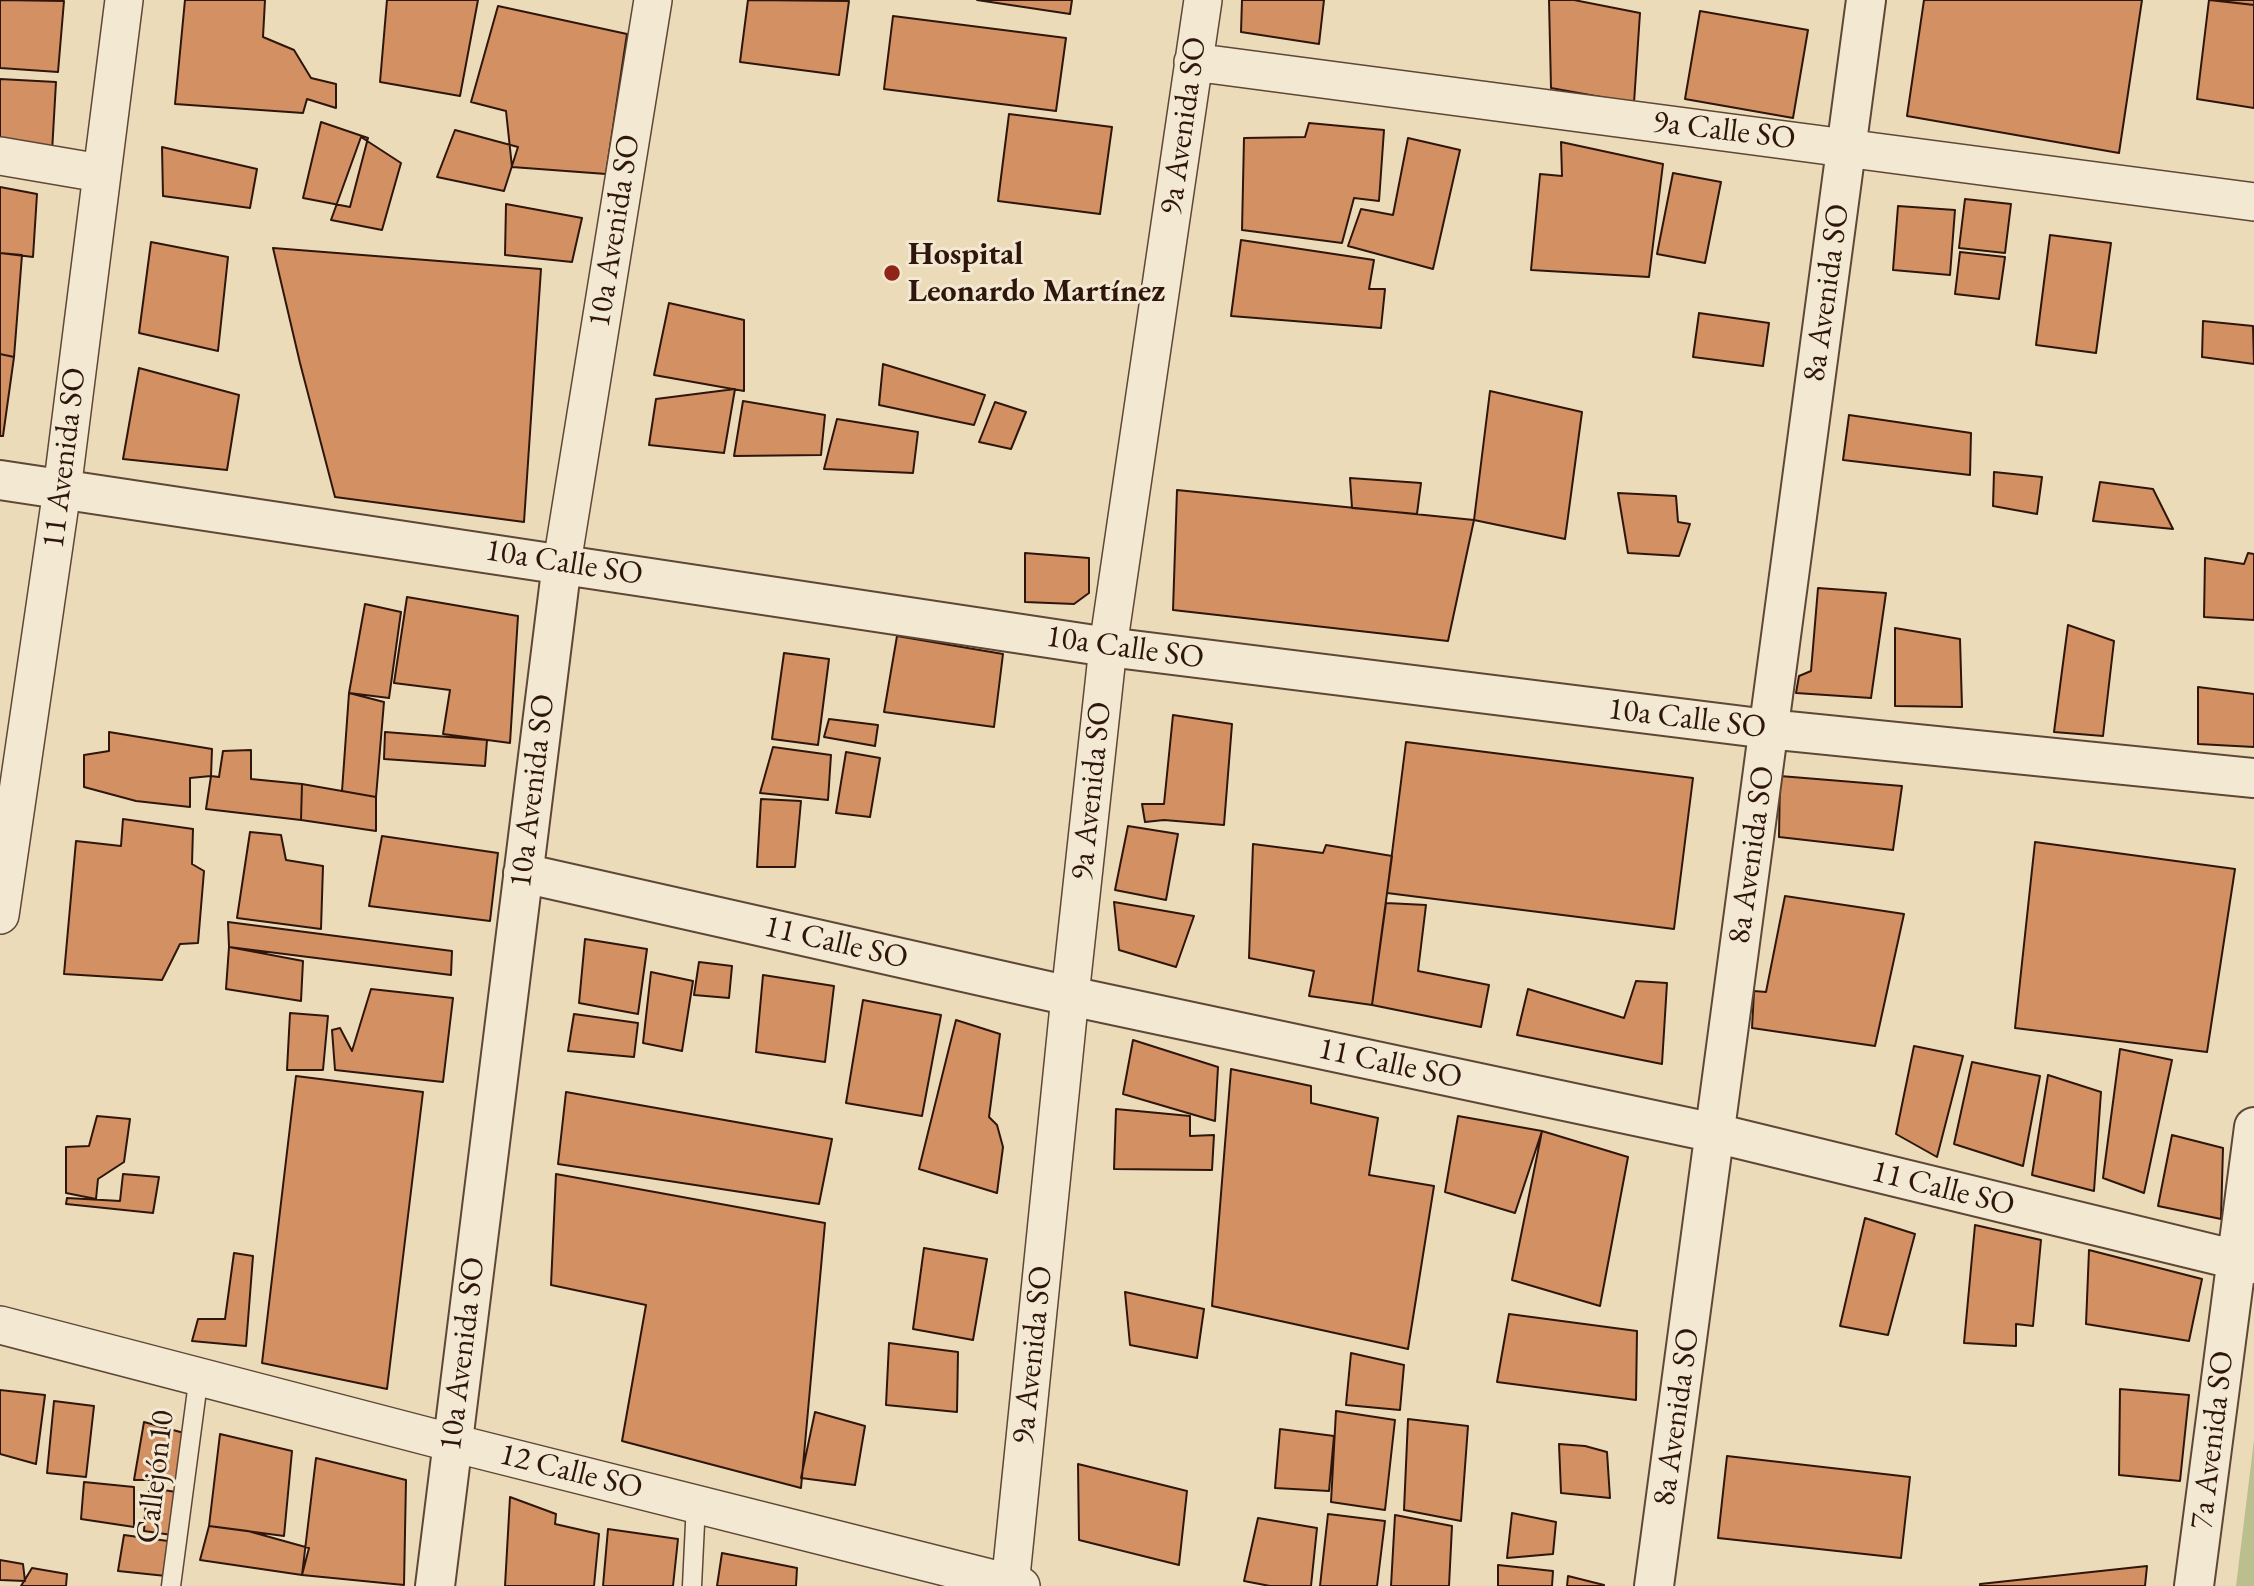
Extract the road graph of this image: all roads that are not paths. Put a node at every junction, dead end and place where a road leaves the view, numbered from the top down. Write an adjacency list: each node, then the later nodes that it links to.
1 (124, 0): 8 (street, 11 Avenida SO)
2 (653, 0): 12 (street, 10a Avenida SO)
3 (1203, 0): 5 (street, 9a Avenida SO)
4 (1866, 0): 6 (street, 8a Avenida SO)
5 (1193, 62): 6 (street, 9a Calle SO); 13 (street, 9a Avenida SO)
6 (1846, 147): 9 (street, 9a Calle SO); 14 (street, 8a Avenida SO)
7 (0, 156): 8 (street)
8 (100, 173): 11 (street, 11 Avenida SO)
9 (2254, 202)
10 (0, 480): 11 (street, 10a Calle SO)
11 (62, 490): 12 (street, 10a Calle SO); 17 (street, 11 Avenida SO)
12 (562, 563): 13 (street, 10a Calle SO); 16 (street, 10a Avenida SO)
13 (1108, 647): 14 (street, 10a Calle SO); 18 (street, 9a Avenida SO)
14 (1768, 729): 15 (street, 10a Calle SO); 20 (street, 8a Avenida SO)
15 (2254, 778)
16 (523, 873): 18 (street, 11 Calle SO); 24 (street, 10a Avenida SO)
17 (0, 915)
18 (1070, 996): 20 (street, 11 Calle SO); 26 (street, 9a Avenida SO)
19 (2254, 1127): 21 (street, 7a Avenida SO)
20 (1715, 1133): 21 (street, 11 Calle SO); 30 (street, 8a Avenida SO)
21 (2245, 1262): 31 (street, 7a Avenida SO)
22 (0, 1325): 23 (street, 12 Calle SO)
23 (199, 1375): 24 (street, 12 Calle SO); 27 (lane, Callejón10)
24 (453, 1443): 25 (street, 12 Calle SO); 28 (street, 10a Avenida SO)
25 (696, 1503): 26 (street, 12 Calle SO); 29 (lane)
26 (1014, 1585)
27 (172, 1586)
28 (435, 1586)
29 (692, 1586)
30 (1654, 1586)
31 (2194, 1586)

